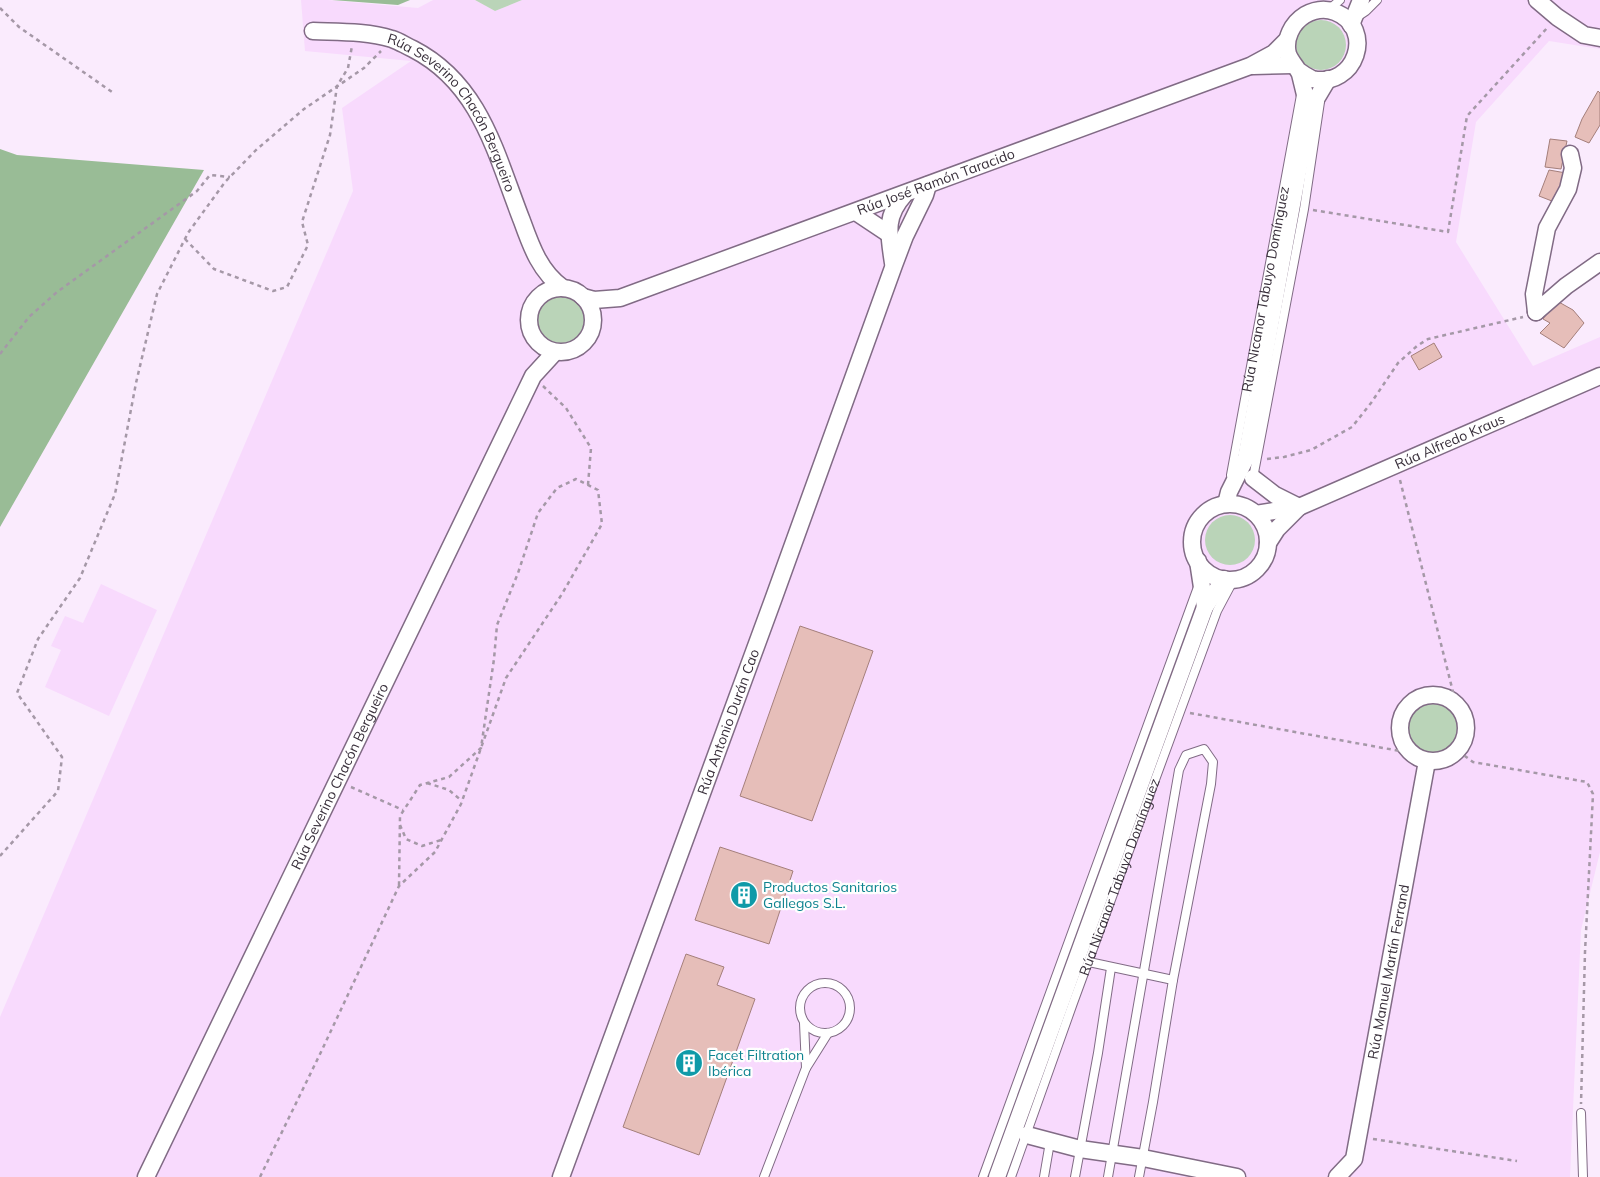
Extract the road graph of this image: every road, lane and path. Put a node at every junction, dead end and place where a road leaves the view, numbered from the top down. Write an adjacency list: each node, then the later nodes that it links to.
1 (1356, 0): 5 (street)
2 (1361, 0): 8 (street)
3 (1377, 0): 8 (lane)
4 (1538, 0): 7 (street)
5 (1333, 7): 8 (street); 13 (street)
6 (0, 8): 19 (path)
7 (1557, 17): 11 (street); 25 (path)
8 (1352, 22): 16 (street)
9 (312, 31): 10 (street, Rúa Severino Chacón Bergueiro)
10 (355, 32): 12 (street, Rúa Severino Chacón Bergueiro); 17 (path)
11 (1600, 38)
12 (392, 39): 17 (path); 29 (street, Rúa Severino Chacón Bergueiro)
13 (1287, 40): 14 (street, Rúa José Ramón Taracido); 15 (street)
14 (1250, 66): 15 (street, Rúa José Ramón Taracido); 23 (street, Rúa José Ramón Taracido)
15 (1296, 68): 16 (street); 18 (street, Rúa Nicanor Tabuyo Domínguez)
16 (1325, 84): 20 (street, Rúa Nicanor Tabuyo Domínguez); 25 (lane, Rúa Nicanor Tabuyo Domínguez)
17 (337, 86): 22 (path); 28 (path)
18 (1303, 88): 20 (street, Rúa Nicanor Tabuyo Domínguez); 46 (lane, Rúa Nicanor Tabuyo Domínguez)
19 (112, 92)
20 (1308, 112): 42 (street, Rúa Nicanor Tabuyo Domínguez)
21 (1570, 154): 35 (street)
22 (230, 177): 28 (path); 39 (path)
23 (928, 186): 24 (street, Rúa José Ramón Taracido); 27 (street, Rúa Antonio Durán Cao)
24 (904, 195): 26 (street, Rúa José Ramón Taracido); 27 (street, Rúa Antonio Durán Cao)
25 (1304, 209): 42 (lane, Rúa Nicanor Tabuyo Domínguez)
26 (856, 212): 27 (street); 34 (street, Rúa José Ramón Taracido)
27 (897, 235): 85 (street, Rúa Antonio Durán Cao)
28 (185, 239): 66 (path)
29 (538, 261): 31 (street, Rúa Severino Chacón Bergueiro); 32 (street, Rúa Severino Chacón Bergueiro)
30 (1600, 262): 35 (street)
31 (563, 288): 32 (street); 33 (street)
32 (540, 296): 37 (street)
33 (583, 297): 34 (street, Rúa José Ramón Taracido); 36 (street)
34 (620, 298): 36 (street, Rúa José Ramón Taracido)
35 (1536, 312): 42 (path)
36 (593, 323): 38 (street)
37 (535, 340): 38 (street); 40 (street, Rúa Severino Chacón Bergueiro)
38 (555, 352): 40 (street, Rúa Severino Chacón Bergueiro)
39 (0, 354)
40 (534, 376): 45 (path); 60 (street, Rúa Severino Chacón Bergueiro)
41 (1600, 376): 43 (street, Rúa Alfredo Kraus)
42 (1251, 459): 44 (street, Rúa Nicanor Tabuyo Domínguez); 46 (street, Rúa Nicanor Tabuyo Domínguez)
43 (1396, 465): 47 (street, Rúa Alfredo Kraus); 54 (path)
44 (1252, 478): 47 (street); 48 (street, Rúa Nicanor Tabuyo Domínguez)
45 (588, 485): 56 (path); 56 (path)
46 (1227, 498): 48 (street); 50 (street)
47 (1299, 507): 48 (street, Rúa Alfredo Kraus); 49 (street, Rúa Alfredo Kraus)
48 (1252, 511): 49 (street)
49 (1268, 543): 51 (street)
50 (1198, 561): 51 (street); 52 (street, Rúa Nicanor Tabuyo Domínguez)
51 (1229, 579): 53 (street, Rúa Nicanor Tabuyo Domínguez); 55 (lane, Rúa Nicanor Tabuyo Domínguez)
52 (1201, 581): 53 (street, Rúa Nicanor Tabuyo Domínguez); 87 (lane, Rúa Nicanor Tabuyo Domínguez)
53 (1205, 607): 88 (street, Rúa Nicanor Tabuyo Domínguez)
54 (1456, 704): 57 (street); 58 (street)
55 (1181, 711): 58 (path); 68 (lane, Rúa Nicanor Tabuyo Domínguez)
56 (481, 748): 61 (path); 62 (path)
57 (1458, 750): 59 (street); 75 (path)
58 (1411, 753): 59 (street)
59 (1427, 760): 77 (street, Rúa Manuel Martín Ferrand)
60 (338, 781): 63 (path); 83 (street, Rúa Severino Chacón Bergueiro)
61 (426, 783): 62 (path); 63 (path)
62 (462, 801): 65 (path)
63 (403, 810): 64 (path)
64 (399, 824): 65 (path); 67 (path)
65 (442, 840): 67 (path)
66 (0, 856)
67 (399, 886): 84 (path)
68 (1089, 962): 69 (lane); 76 (lane, Rúa Nicanor Tabuyo Domínguez)
69 (1112, 968): 70 (lane); 79 (lane)
70 (1144, 974): 71 (lane); 71 (lane); 80 (lane)
71 (1173, 980): 81 (lane)
72 (804, 1023): 73 (lane); 73 (lane); 74 (lane)
73 (828, 1033): 74 (lane)
74 (806, 1068): 86 (lane)
75 (1581, 1113): 96 (lane)
76 (1027, 1135): 78 (street); 89 (lane, Rúa Nicanor Tabuyo Domínguez)
77 (1359, 1137): 82 (path); 95 (street, Rúa Manuel Martín Ferrand)
78 (1050, 1142): 79 (street); 90 (lane)
79 (1080, 1149): 80 (street); 91 (lane)
80 (1112, 1153): 81 (street); 92 (lane)
81 (1143, 1158): 93 (lane); 94 (street)
82 (1517, 1161)
83 (146, 1177)
84 (260, 1177)
85 (561, 1177)
86 (764, 1177)
87 (983, 1177)
88 (997, 1177)
89 (1012, 1177)
90 (1044, 1177)
91 (1075, 1177)
92 (1108, 1177)
93 (1139, 1177)
94 (1237, 1177)
95 (1337, 1177)
96 (1583, 1177)

